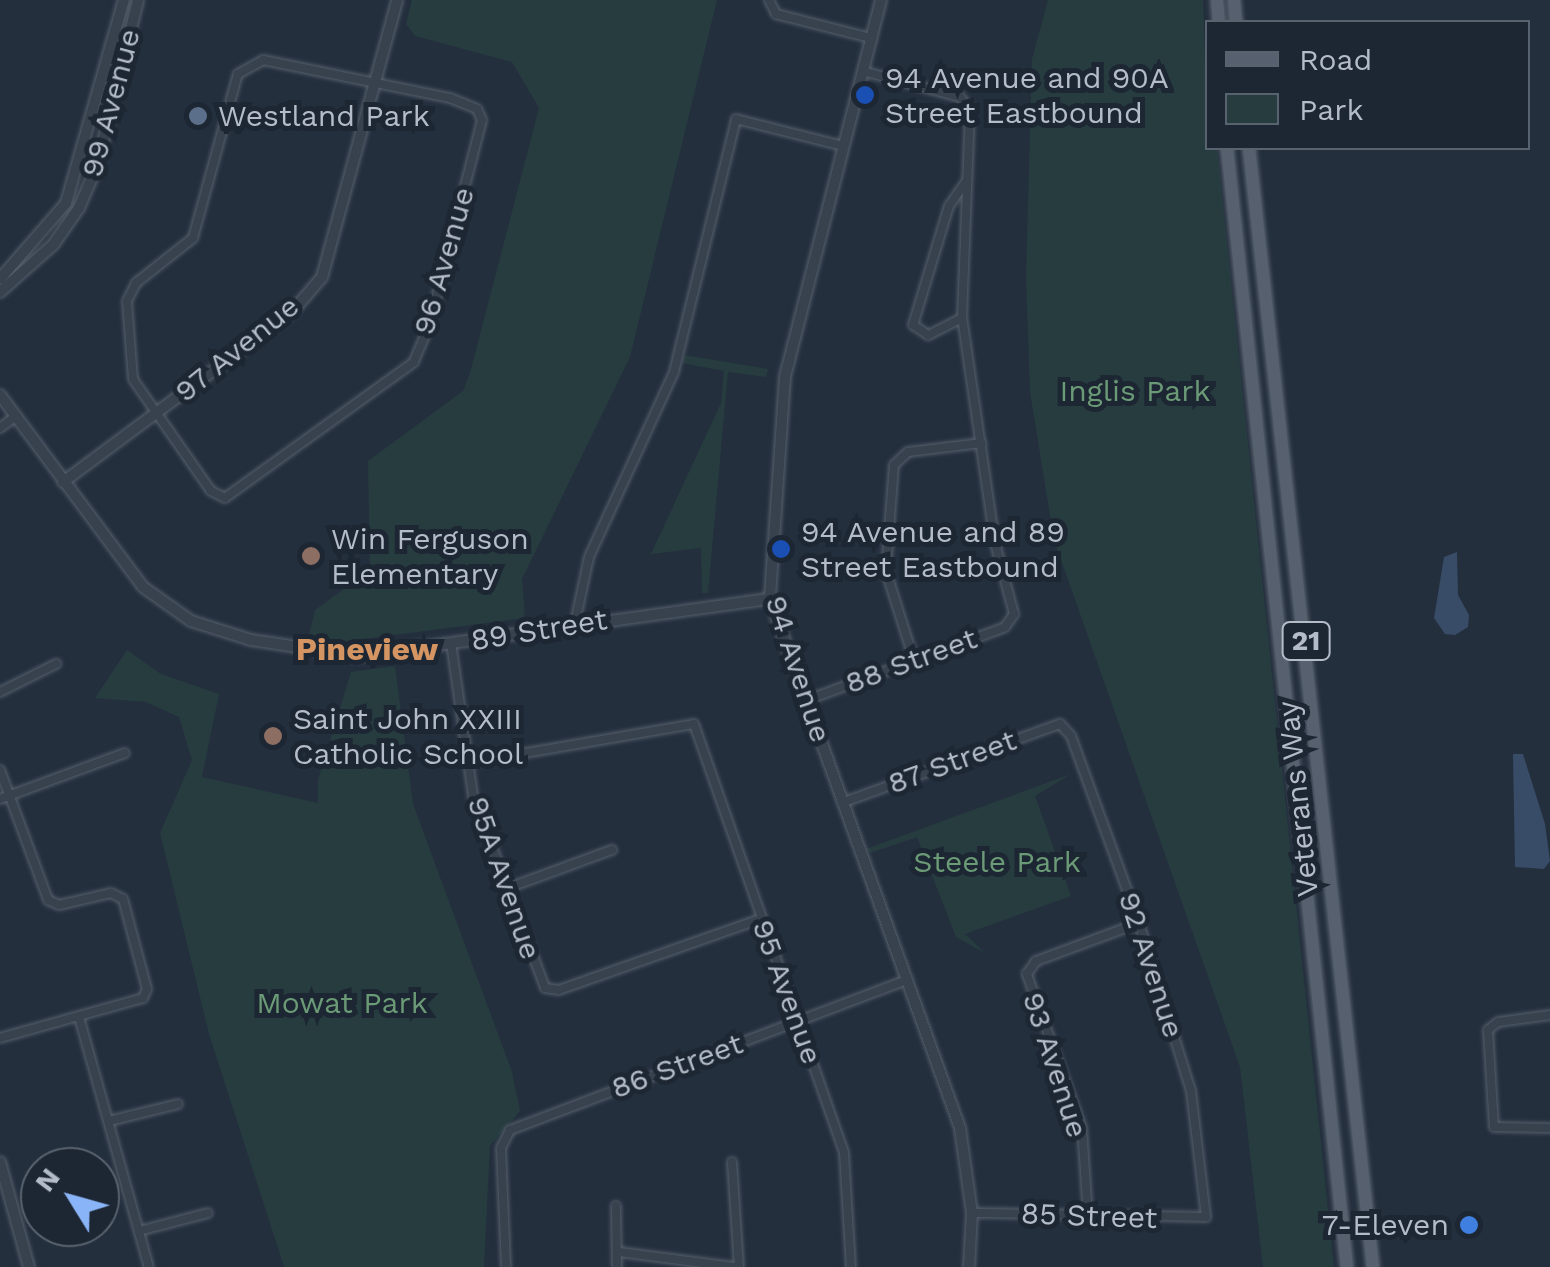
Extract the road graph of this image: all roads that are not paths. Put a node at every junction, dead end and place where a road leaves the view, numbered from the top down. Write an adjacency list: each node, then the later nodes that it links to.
1 (124, 0): 13 (street, 99 Avenue)
2 (138, 0): 14 (street, 99 Avenue)
3 (397, 0): 8 (street, 97 Avenue)
4 (881, 0): 6 (street, 94 Avenue)
5 (770, 5): 6 (street)
6 (871, 38): 7 (street, 94 Avenue)
7 (862, 71): 9 (street, 94 Avenue); 12 (street)
8 (375, 84): 17 (street, 97 Avenue); 17 (street); 17 (street, 96 Avenue)
9 (843, 146): 22 (street, 94 Avenue); 23 (street)
10 (1227, 150): 56 (main road, Veterans Way / 21)
11 (1250, 150): 64 (main road, Veterans Way / 21)
12 (966, 182): 15 (street); 15 (street)
13 (0, 278)
14 (0, 292)
15 (962, 318): 20 (street)
16 (0, 395): 18 (street, 89 Street)
17 (154, 414): 21 (street, 97 Avenue)
18 (16, 416): 19 (street); 21 (street, 89 Street)
19 (0, 428)
20 (981, 443): 25 (street, 88 Street); 25 (street)
21 (63, 482): 24 (street, 89 Street)
22 (770, 599): 23 (street, 89 Street); 28 (street, 94 Avenue)
23 (575, 622): 24 (street, 89 Street)
24 (450, 643): 31 (street, 95A Avenue)
25 (914, 660): 28 (street, 88 Street)
26 (56, 664): 27 (street)
27 (0, 692)
28 (807, 700): 34 (street, 94 Avenue)
29 (1060, 724): 34 (street, 87 Street); 38 (street, 92 Avenue)
30 (125, 753): 33 (street)
31 (468, 762): 36 (street, 95A Avenue); 37 (street, 95 Avenue)
32 (0, 770): 33 (street)
33 (4, 798): 41 (street)
34 (844, 802): 39 (street, 94 Avenue)
35 (612, 850): 36 (street)
36 (508, 888): 37 (street, 95A Avenue)
37 (761, 919): 42 (street, 95 Avenue)
38 (1139, 923): 52 (street, 93 Avenue); 53 (street, 92 Avenue)
39 (908, 980): 42 (street, 86 Street); 51 (street, 94 Avenue)
40 (1550, 1015): 46 (street)
41 (78, 1017): 43 (street); 45 (street)
42 (798, 1021): 59 (street, 86 Street); 62 (street, 95 Avenue)
43 (0, 1038)
44 (178, 1104): 45 (street)
45 (109, 1121): 54 (street)
46 (1550, 1128)
47 (0, 1162): 57 (street)
48 (732, 1162): 61 (street)
49 (616, 1206): 55 (street)
50 (208, 1213): 54 (street)
51 (972, 1214): 52 (street, 85 Street); 63 (street, 94 Avenue)
52 (1088, 1216): 53 (street, 85 Street)
53 (1206, 1216)
54 (139, 1232): 58 (street)
55 (619, 1252): 60 (street); 61 (street)
56 (1348, 1263)
57 (25, 1266)
58 (149, 1267)
59 (506, 1267)
60 (618, 1267)
61 (737, 1267)
62 (852, 1267)
63 (969, 1267)
64 (1373, 1267)

